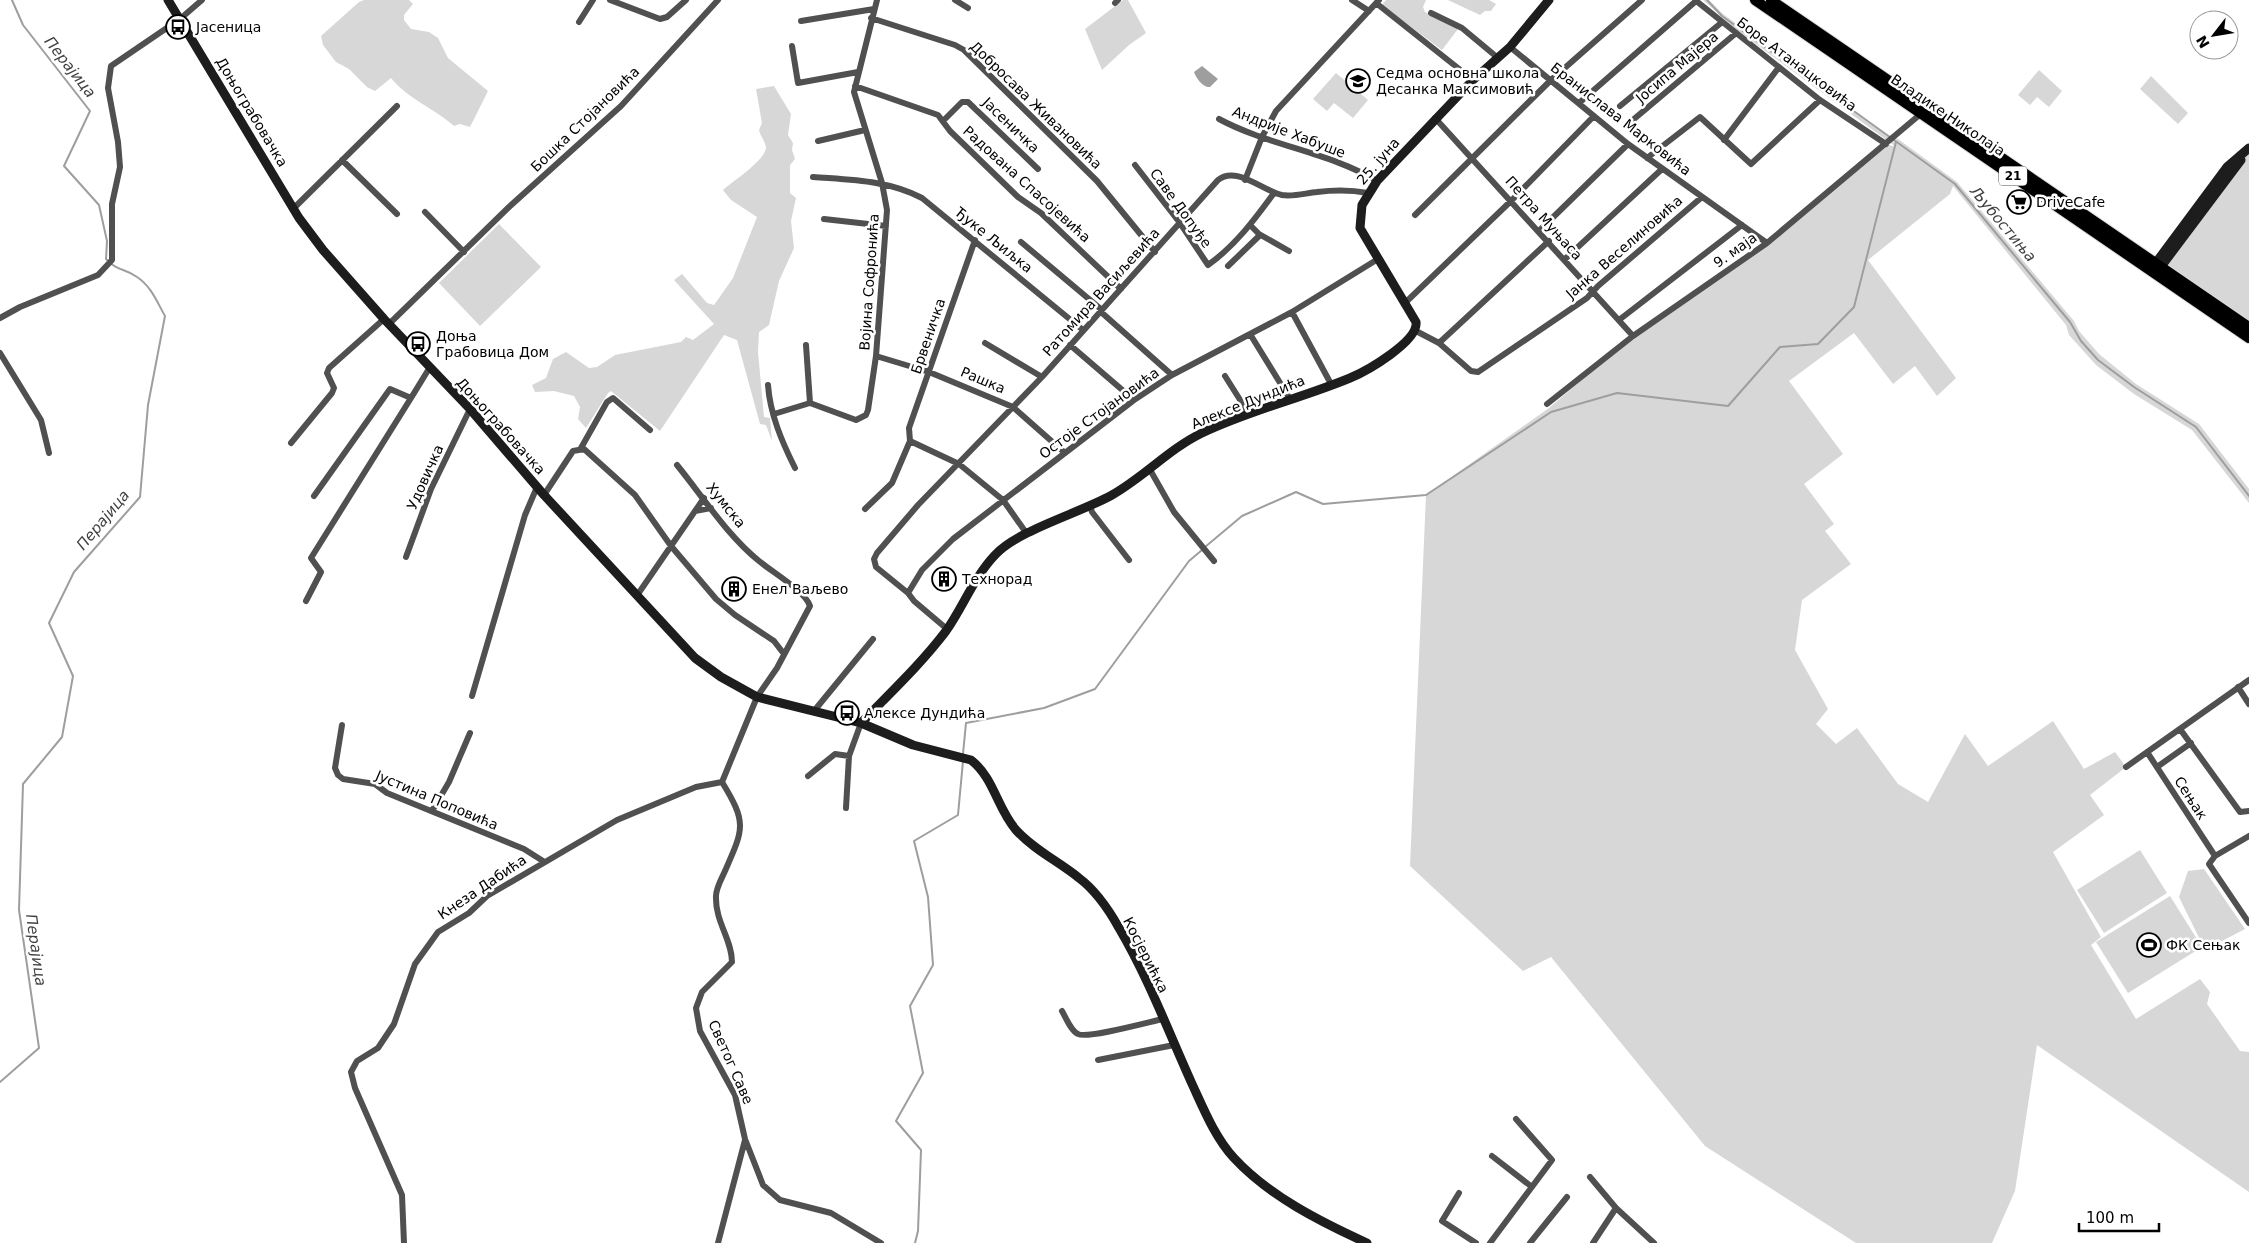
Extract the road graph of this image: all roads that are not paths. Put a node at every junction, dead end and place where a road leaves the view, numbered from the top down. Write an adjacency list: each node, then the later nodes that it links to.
1 (168, 0): 21 (street, Доњограбовачка)
2 (202, 0): 21 (street)
3 (593, 0): 23 (street)
4 (610, 0): 5 (street)
5 (686, 0)
6 (718, 0): 82 (street, Бошка Стојановића)
7 (877, 0): 17 (street, Војина Софронића)
8 (955, 0): 16 (street)
9 (1352, 0): 18 (street)
10 (1547, 0): 27 (street, 25. јуна)
11 (1642, 0): 32 (street)
12 (1755, 0): 39 (main road, Владике Николаја / 21)
13 (1771, 0): 38 (main road, Владике Николаја / 21)
14 (1695, 1): 24 (street, Боре Атанацковића); 35 (street)
15 (1378, 2): 18 (street); 31 (street)
16 (968, 8)
17 (874, 9): 20 (street, Војина Софронића); 22 (street)
18 (1369, 11): 46 (street)
19 (1431, 13): 28 (street)
20 (871, 18): 30 (street, Војина Софронића); 83 (street, Добросава Живановића)
21 (180, 19): 66 (street, Доњограбовачка); 93 (street)
22 (801, 21)
23 (579, 22)
24 (1721, 23): 25 (street, Боре Атанацковића); 37 (street)
25 (1735, 34): 29 (street, Боре Атанацковића); 43 (street, Јосипа Мајера)
26 (792, 46): 30 (street)
27 (1510, 47): 28 (street, 25. јуна); 32 (street, Бранислава Марковића)
28 (1498, 58): 31 (street, 25. јуна)
29 (1779, 67): 34 (street, Боре Атанацковића); 48 (street)
30 (858, 72): 33 (street, Војина Софронића)
31 (1473, 80): 41 (street, 25. јуна)
32 (1551, 80): 35 (street, Бранислава Марковића); 53 (street)
33 (855, 86): 44 (street, Радована Спасојевића); 45 (street, Војина Софронића)
34 (1820, 100): 48 (street); 50 (street, Боре Атанацковића)
35 (1579, 103): 40 (street, Бранислава Марковића)
36 (397, 106): 54 (street)
37 (1620, 106)
38 (1928, 106): 39 (street, 9. маја); 87 (main road, Владике Николаја / 21)
39 (1922, 114): 50 (street, 9. маја); 87 (main road, Владике Николаја / 21)
40 (1594, 116): 49 (street, Бранислава Марковића); 65 (street)
41 (1435, 118): 53 (street, Петра Муњаса); 60 (street, 25. јуна)
42 (1219, 119): 46 (street, Андрије Хабуше)
43 (1634, 119)
44 (943, 121): 56 (street, Јасеничка); 88 (street, Радована Спасојевића)
45 (866, 130): 47 (street); 61 (street, Војина Софронића)
46 (1262, 137): 59 (street); 60 (street, Андрије Хабуше)
47 (818, 140)
48 (1724, 140): 52 (street)
49 (1628, 144): 52 (street, Бранислава Марковића); 75 (street)
50 (1886, 144): 80 (street, 9. маја)
51 (2248, 149): 87 (street)
52 (1647, 158): 57 (street, Бранислава Марковића)
53 (1473, 159): 65 (street, Петра Муњаса); 69 (street)
54 (342, 160): 66 (street); 68 (street)
55 (1135, 165): 71 (street, Саве Допуђе)
56 (1038, 169)
57 (1662, 169): 64 (street, Бранислава Марковића); 85 (street)
58 (813, 177): 61 (street, Ђуке Љиљка)
59 (1245, 180): 62 (street, Ратомира Васиљевића); 71 (street, Ратомира Васиљевића)
60 (1377, 181): 63 (street, 25. јуна)
61 (882, 183): 74 (street, Војина Софронића); 77 (street, Ђуке Љиљка)
62 (1274, 193): 63 (street); 72 (street)
63 (1368, 193): 84 (street, 25. јуна)
64 (1702, 197): 73 (street, Бранислава Марковића); 89 (street, Јанка Веселиновића)
65 (1512, 200): 75 (street, Петра Муњаса); 90 (street)
66 (294, 208): 95 (street, Доњограбовачка)
67 (425, 212): 82 (street)
68 (397, 214)
69 (1415, 215)
70 (824, 219): 74 (street)
71 (1180, 223): 72 (street, Саве Допуђе); 83 (street, Ратомира Васиљевића)
72 (1250, 225): 76 (street)
73 (1742, 225): 80 (street, Бранислава Марковића); 94 (street)
74 (886, 226): 107 (street, Војина Софронића)
75 (1539, 231): 78 (street, Петра Муњаса)
76 (1259, 234): 81 (street); 86 (street)
77 (975, 240): 97 (street, Ђуке Љиљка); 109 (street, Брвеничка)
78 (1549, 241): 85 (street, Петра Муњаса); 103 (street)
79 (1021, 242): 91 (street)
80 (1767, 243): 100 (street, 9. маја)
81 (1289, 251)
82 (464, 252): 95 (street, Бошка Стојановића)
83 (1155, 252): 88 (street, Ратомира Васиљевића)
84 (1378, 259): 90 (street, 25. јуна); 92 (street, Остоје Стојановића)
85 (1565, 259): 89 (street, Петра Муњаса)
86 (1228, 266)
87 (2156, 268): 96 (main road, Владике Николаја / 21); 101 (main road, Владике Николаја / 21)
88 (1121, 288): 91 (street, Ратомира Васиљевића)
89 (1593, 291): 94 (street, Петра Муњаса); 103 (street, Јанка Веселиновића)
90 (1406, 302): 98 (street, 25. јуна)
91 (1102, 311): 97 (street, Ратомира Васиљевића); 110 (street)
92 (1292, 312): 99 (street, Остоје Стојановића); 113 (street)
93 (0, 318)
94 (1619, 320): 100 (street, Петра Муњаса)
95 (387, 321): 108 (street, Доњограбовачка); 126 (street, Бошка Стојановића)
96 (2249, 327)
97 (1083, 330): 104 (street, Ратомира Васиљевића)
98 (1416, 331): 103 (street); 113 (street, Алексе Дундића)
99 (1250, 334): 110 (street, Остоје Стојановића); 116 (street)
100 (1633, 336): 119 (street, 9. маја)
101 (2249, 338)
102 (985, 343): 112 (street)
103 (1439, 343)
104 (1070, 345): 112 (street, Ратомира Васиљевића); 117 (street)
105 (806, 346): 118 (street)
106 (0, 353): 129 (street)
107 (876, 356): 109 (street, Рашка); 118 (street, Војина Софронића)
108 (430, 367): 115 (street); 121 (street, Доњограбовачка)
109 (930, 372): 120 (street, Рашка); 125 (street, Брвеничка)
110 (1172, 375): 117 (street, Остоје Стојановића)
111 (1225, 376): 123 (street)
112 (1042, 377): 120 (street, Ратомира Васиљевића)
113 (1331, 384): 116 (street, Алексе Дундића)
114 (768, 385): 122 (street)
115 (411, 398): 136 (street); 150 (street)
116 (1290, 399): 123 (street, Алексе Дундића)
117 (1134, 400): 128 (street, Остоје Стојановића)
118 (810, 403): 122 (street)
119 (1547, 404)
120 (1013, 407): 128 (street, Рашка); 130 (street, Ратомира Васиљевића)
121 (470, 410): 134 (street, Доњограбовачка); 145 (street, Удовичка)
122 (774, 414): 132 (street)
123 (1249, 414): 133 (street, Алексе Дундића)
124 (650, 430): 127 (street)
125 (910, 441): 130 (street); 141 (street, Брвеничка)
126 (291, 443)
127 (580, 448): 135 (street); 144 (street)
128 (1066, 453): 138 (street, Остоје Стојановића)
129 (49, 454)
130 (959, 464): 138 (street); 148 (street, Ратомира Васиљевића)
131 (677, 466): 137 (street, Хумска)
132 (795, 468)
133 (1149, 468): 139 (street, Алексе Дундића); 147 (street)
134 (537, 487): 135 (street, Доњограбовачка); 156 (street)
135 (544, 495): 149 (street, Доњограбовачка)
136 (314, 496)
137 (704, 498): 140 (street, Хумска); 142 (street)
138 (1003, 500): 143 (street); 148 (street, Остоје Стојановића)
139 (1090, 506): 143 (street, Алексе Дундића); 146 (street)
140 (711, 508): 142 (street); 153 (street, Хумска)
141 (865, 509)
142 (695, 511): 144 (street)
143 (1027, 534): 151 (street, Алексе Дундића)
144 (671, 546): 149 (street); 153 (street)
145 (406, 557)
146 (1129, 560)
147 (1214, 561)
148 (908, 592): 151 (street)
149 (638, 594): 157 (street, Доњограбовачка)
150 (306, 601)
151 (947, 629): 160 (street, Алексе Дундића)
152 (873, 639): 159 (street)
153 (784, 654): 157 (street)
154 (2249, 680): 155 (street)
155 (2238, 688): 158 (street); 162 (street)
156 (472, 696)
157 (757, 697): 159 (street, Доњограбовачка); 170 (street)
158 (2249, 704)
159 (814, 711): 160 (street, Доњограбовачка)
160 (862, 723): 166 (street); 179 (street, Косјерићка)
161 (342, 725): 172 (street, Јустина Поповића)
162 (2180, 729): 164 (street); 165 (street)
163 (470, 734): 172 (street)
164 (2191, 743): 168 (street); 173 (street)
165 (2147, 752): 167 (street); 168 (street, Сењак)
166 (850, 756): 169 (street); 171 (street)
167 (2126, 767)
168 (2156, 767): 175 (street, Сењак)
169 (808, 776)
170 (722, 782): 176 (street, Кнеза Дабића); 183 (street, Светог Саве)
171 (846, 808)
172 (432, 811): 176 (street, Јустина Поповића)
173 (2249, 811)
174 (2249, 836): 175 (street)
175 (2215, 856): 177 (street)
176 (543, 861): 190 (street, Кнеза Дабића)
177 (2249, 923)
178 (1062, 1012): 179 (street)
179 (1163, 1019): 180 (street, Косјерићка)
180 (1174, 1045): 181 (street); 193 (street, Косјерићка)
181 (1098, 1060)
182 (1516, 1119): 186 (street)
183 (745, 1139): 191 (street); 192 (street, Светог Саве)
184 (1492, 1156): 186 (street)
185 (1590, 1177): 189 (street)
186 (1532, 1187): 195 (street)
187 (1459, 1193): 194 (street)
188 (1567, 1197): 196 (street)
189 (1616, 1208): 197 (street); 198 (street)
190 (404, 1243)
191 (718, 1243)
192 (881, 1243)
193 (1367, 1243)
194 (1476, 1243)
195 (1490, 1243)
196 (1530, 1243)
197 (1592, 1243)
198 (1654, 1243)

